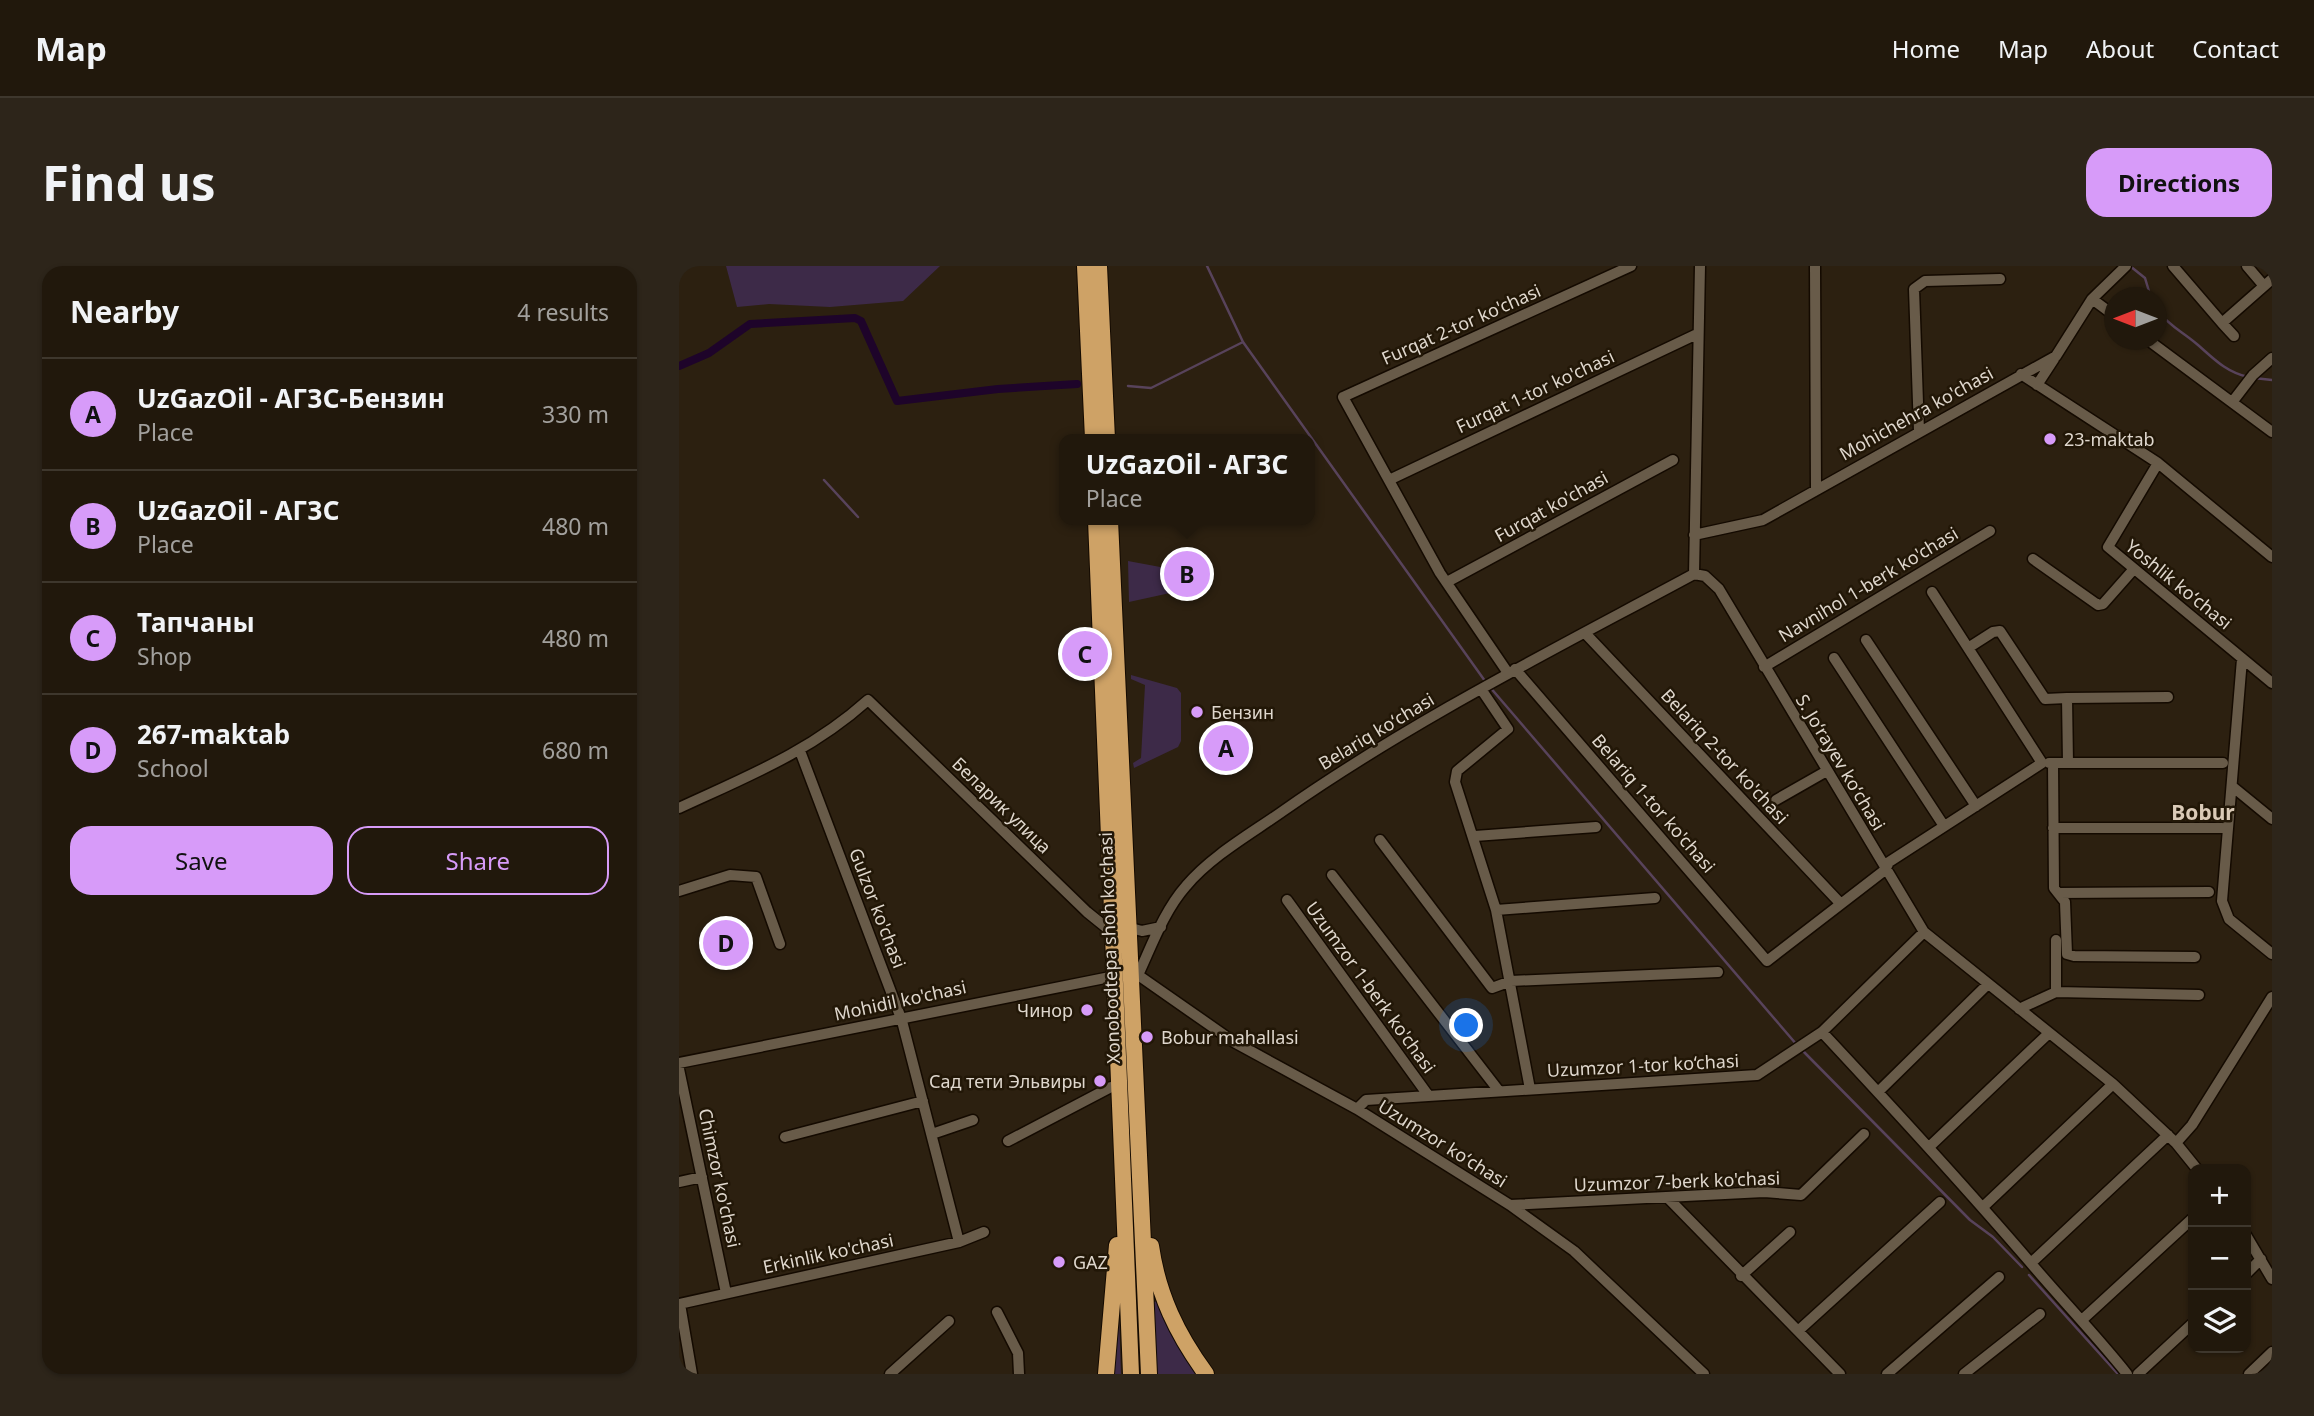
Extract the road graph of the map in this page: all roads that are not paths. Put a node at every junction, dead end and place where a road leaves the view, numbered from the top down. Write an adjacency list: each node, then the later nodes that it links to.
1 (1085, 266): 25 (highway)
2 (1099, 266): 26 (highway)
3 (1632, 266): 21 (street, Furqat 2-tor ko'chasi)
4 (1700, 266): 14 (street)
5 (1815, 266): 30 (street)
6 (2173, 266): 13 (street)
7 (2247, 266): 10 (street)
8 (2123, 269): 11 (street)
9 (2000, 279): 23 (street)
10 (2268, 282): 13 (street)
11 (2092, 299): 12 (street); 17 (street)
12 (2104, 308)
13 (2222, 323): 15 (street)
14 (1697, 334): 29 (street, Furqat 1-tor ko'chasi); 34 (street)
15 (2234, 336)
16 (2162, 350): 22 (street)
17 (2056, 356): 19 (street, Mohichehra ko'chasi); 20 (street)
18 (2272, 358): 22 (street)
19 (2021, 374): 20 (street); 23 (street, Mohichehra ko'chasi)
20 (2038, 385): 28 (street)
21 (1343, 397): 29 (street, Belariq 1-tor ko'chasi)
22 (2233, 401): 24 (street)
23 (1919, 432): 30 (street, Mohichehra ko'chasi)
24 (2272, 432)
25 (1100, 434)
26 (1100, 434)
27 (1672, 460): 39 (street, Furqat ko'chasi)
28 (2158, 463): 35 (street); 37 (street, Yoshlik koʻchasi)
29 (1388, 480): 39 (street, Belariq 1-tor ko'chasi)
30 (1816, 490): 34 (street, Mohichehra ko'chasi)
31 (1095, 525): 52 (highway, Xonobodtepa shoh ko'chasi)
32 (1110, 525): 52 (highway, Xonobodtepa shoh ko'chasi)
33 (1990, 531): 46 (street, Navnihol 1-berk ko'chasi)
34 (1694, 535): 38 (street)
35 (2272, 557)
36 (2033, 559): 37 (street)
37 (2133, 570): 45 (street, Yoshlik koʻchasi)
38 (1694, 575): 41 (street, Belariq koʻchasi); 46 (street, S. Joʻrayev koʻchasi)
39 (1447, 582): 47 (street, Belariq 1-tor ko'chasi)
40 (1932, 592): 43 (street)
41 (1585, 633): 47 (street, Belariq koʻchasi); 76 (street, Belariq 2-tor ko'chasi)
42 (1866, 640): 60 (street)
43 (1968, 648): 51 (street); 54 (street)
44 (1834, 658): 63 (street)
45 (2242, 659): 48 (street, Yoshlik koʻchasi); 58 (street)
46 (1764, 667): 57 (street, S. Joʻrayev koʻchasi)
47 (1512, 671): 49 (street, Belariq koʻchasi); 76 (street, Belariq 1-tor ko'chasi)
48 (2272, 683)
49 (1485, 686): 67 (street); 78 (street, Belariq koʻchasi)
50 (2168, 697): 51 (street)
51 (2067, 698): 55 (street)
52 (1111, 699): 79 (highway, Xonobodtepa shoh ko'chasi)
53 (800, 751): 61 (street); 79 (street, Беларик улица); 93 (street, Gulzor ko'chasi)
54 (2048, 763): 55 (street); 60 (street); 65 (street)
55 (2068, 763): 56 (street)
56 (2223, 763)
57 (1825, 772): 59 (street); 69 (street, S. Joʻrayev koʻchasi)
58 (2233, 787): 62 (street); 83 (street)
59 (1776, 800)
60 (1976, 806): 63 (street)
61 (679, 808)
62 (2272, 819)
63 (1944, 826): 69 (street)
64 (1596, 827): 67 (street)
65 (2053, 828): 66 (street); 73 (street)
66 (2222, 828)
67 (1475, 836): 77 (street)
68 (1380, 840): 87 (street)
69 (1885, 870): 76 (street); 80 (street, S. Joʻrayev koʻchasi)
70 (1332, 875): 101 (street)
71 (679, 891): 82 (street)
72 (2209, 892): 73 (street)
73 (2058, 893): 84 (street)
74 (1655, 898): 77 (street)
75 (1287, 900): 103 (street, Uzumzor 1-berk ko'chasi)
76 (1840, 903)
77 (1496, 910): 87 (street)
78 (1161, 927): 79 (street); 86 (street, Belariq koʻchasi)
79 (1120, 930): 86 (highway, Xonobodtepa shoh ko'chasi)
80 (1924, 932): 88 (street, S. Joʻrayev koʻchasi); 94 (street, Uzumzor 1-tor ko‘chasi)
81 (2056, 940): 89 (street)
82 (780, 944)
83 (2272, 954)
84 (2195, 957)
85 (1718, 972): 87 (street)
86 (1128, 975): 93 (street, Mohidil ko'chasi); 99 (highway, Xonobodtepa shoh ko'chasi); 105 (street, Uzumzor koʻchasi); 114 (highway, Xonobodtepa shoh ko'chasi)
87 (1511, 981): 100 (street)
88 (1987, 985): 92 (street, S. Joʻrayev koʻchasi); 102 (street)
89 (2056, 992): 90 (street); 92 (street)
90 (2199, 995)
91 (2272, 997): 110 (street)
92 (2019, 1009): 95 (street, S. Joʻrayev koʻchasi)
93 (902, 1021): 96 (street, Mohidil ko'chasi); 104 (street, Gulzor ko'chasi)
94 (1822, 1032): 100 (street, Uzumzor 1-tor ko‘chasi); 102 (street)
95 (2049, 1033): 98 (street, S. Joʻrayev koʻchasi); 112 (street)
96 (679, 1063)
97 (679, 1069): 115 (street, Chimzor ko'chasi)
98 (2113, 1084): 110 (street, S. Joʻrayev koʻchasi); 120 (street)
99 (1119, 1087): 111 (street); 114 (highway, Xonobodtepa shoh ko'chasi)
100 (1530, 1089): 101 (street, Uzumzor 1-tor ko‘chasi)
101 (1499, 1091): 103 (street, Uzumzor 1-tor ko‘chasi)
102 (1878, 1091): 112 (street)
103 (1428, 1095): 105 (street, Uzumzor 1-tor ko‘chasi)
104 (923, 1101): 107 (street, Gulzor ko'chasi); 109 (street)
105 (1357, 1109): 119 (street, Uzumzor koʻchasi)
106 (973, 1120): 107 (street)
107 (932, 1134): 124 (street, Gulzor ko'chasi)
108 (1864, 1134): 117 (street, Uzumzor 7-berk ko'chasi)
109 (785, 1136)
110 (2172, 1139): 113 (street, S. Joʻrayev koʻchasi); 127 (street)
111 (1008, 1141)
112 (1929, 1147): 120 (street)
113 (2193, 1164)
114 (1130, 1168): 144 (highway); 145 (highway, Xonobodtepa shoh ko'chasi); 146 (highway, Xonobodtepa shoh ko'chasi); 147 (highway)
115 (702, 1177): 116 (street); 132 (street, Chimzor ko'chasi)
116 (679, 1182)
117 (1667, 1197): 119 (street, Uzumzor 7-berk ko'chasi); 129 (street)
118 (1940, 1202): 139 (street)
119 (1510, 1205): 148 (street, Uzumzor koʻchasi)
120 (1984, 1206): 127 (street)
121 (2188, 1223): 136 (street)
122 (984, 1232): 124 (street, Erkinlik ko'chasi)
123 (1790, 1232): 129 (street)
124 (959, 1242): 132 (street, Erkinlik ko'chasi)
125 (2251, 1243): 126 (street)
126 (2261, 1259): 128 (street); 131 (street)
127 (2031, 1263): 136 (street)
128 (2251, 1269)
129 (1741, 1276): 139 (street)
130 (2000, 1277): 150 (street)
131 (2272, 1279)
132 (726, 1293): 133 (street, Erkinlik ko'chasi)
133 (679, 1304): 141 (street)
134 (997, 1312): 143 (street)
135 (2040, 1314): 151 (street)
136 (2083, 1319): 152 (street)
137 (949, 1321): 142 (street)
138 (2188, 1328): 153 (street)
139 (1798, 1331): 149 (street)
140 (2272, 1352): 154 (street)
141 (692, 1374)
142 (890, 1374)
143 (1019, 1374)
144 (1106, 1374)
145 (1131, 1374)
146 (1149, 1374)
147 (1206, 1374)
148 (1704, 1374)
149 (1840, 1374)
150 (1887, 1374)
151 (1965, 1374)
152 (2127, 1374)
153 (2138, 1374)
154 (2249, 1374)

